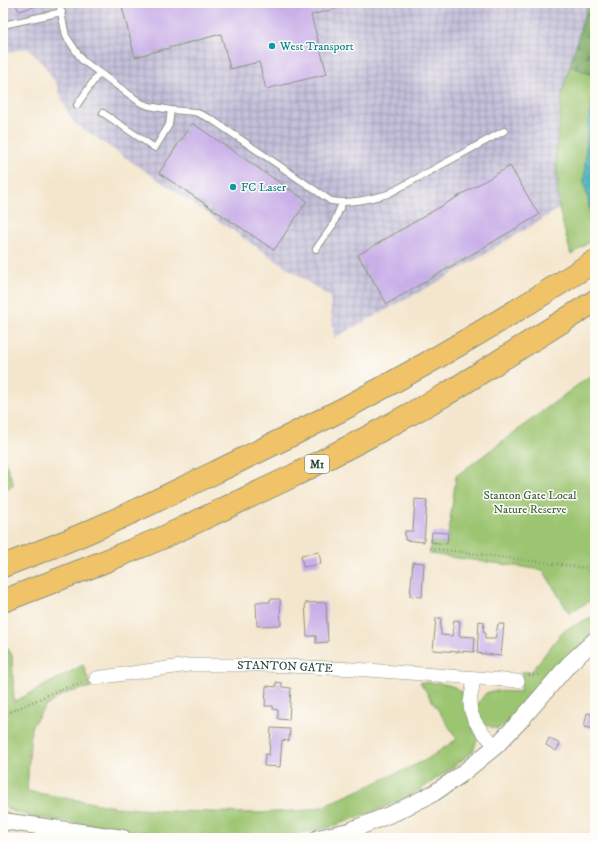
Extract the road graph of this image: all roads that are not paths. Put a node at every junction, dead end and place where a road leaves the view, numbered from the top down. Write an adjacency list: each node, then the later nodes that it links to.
1 (59, 3): 2 (lane)
2 (62, 12): 3 (lane); 4 (lane)
3 (3, 25)
4 (99, 73): 5 (lane); 6 (lane)
5 (77, 105)
6 (171, 110): 7 (lane); 9 (lane)
7 (103, 113)
8 (504, 131): 9 (lane)
9 (342, 203): 10 (lane)
10 (316, 249)
11 (595, 261): 13 (highway)
12 (589, 304): 14 (highway, M1)
13 (3, 566)
14 (3, 601)
15 (595, 640): 19 (street)
16 (96, 678): 17 (street, STANTON GATE)
17 (474, 678): 18 (street, STANTON GATE); 19 (street)
18 (518, 681)
19 (496, 746): 22 (street)
20 (3, 821): 21 (street)
21 (123, 838)
22 (318, 838)

